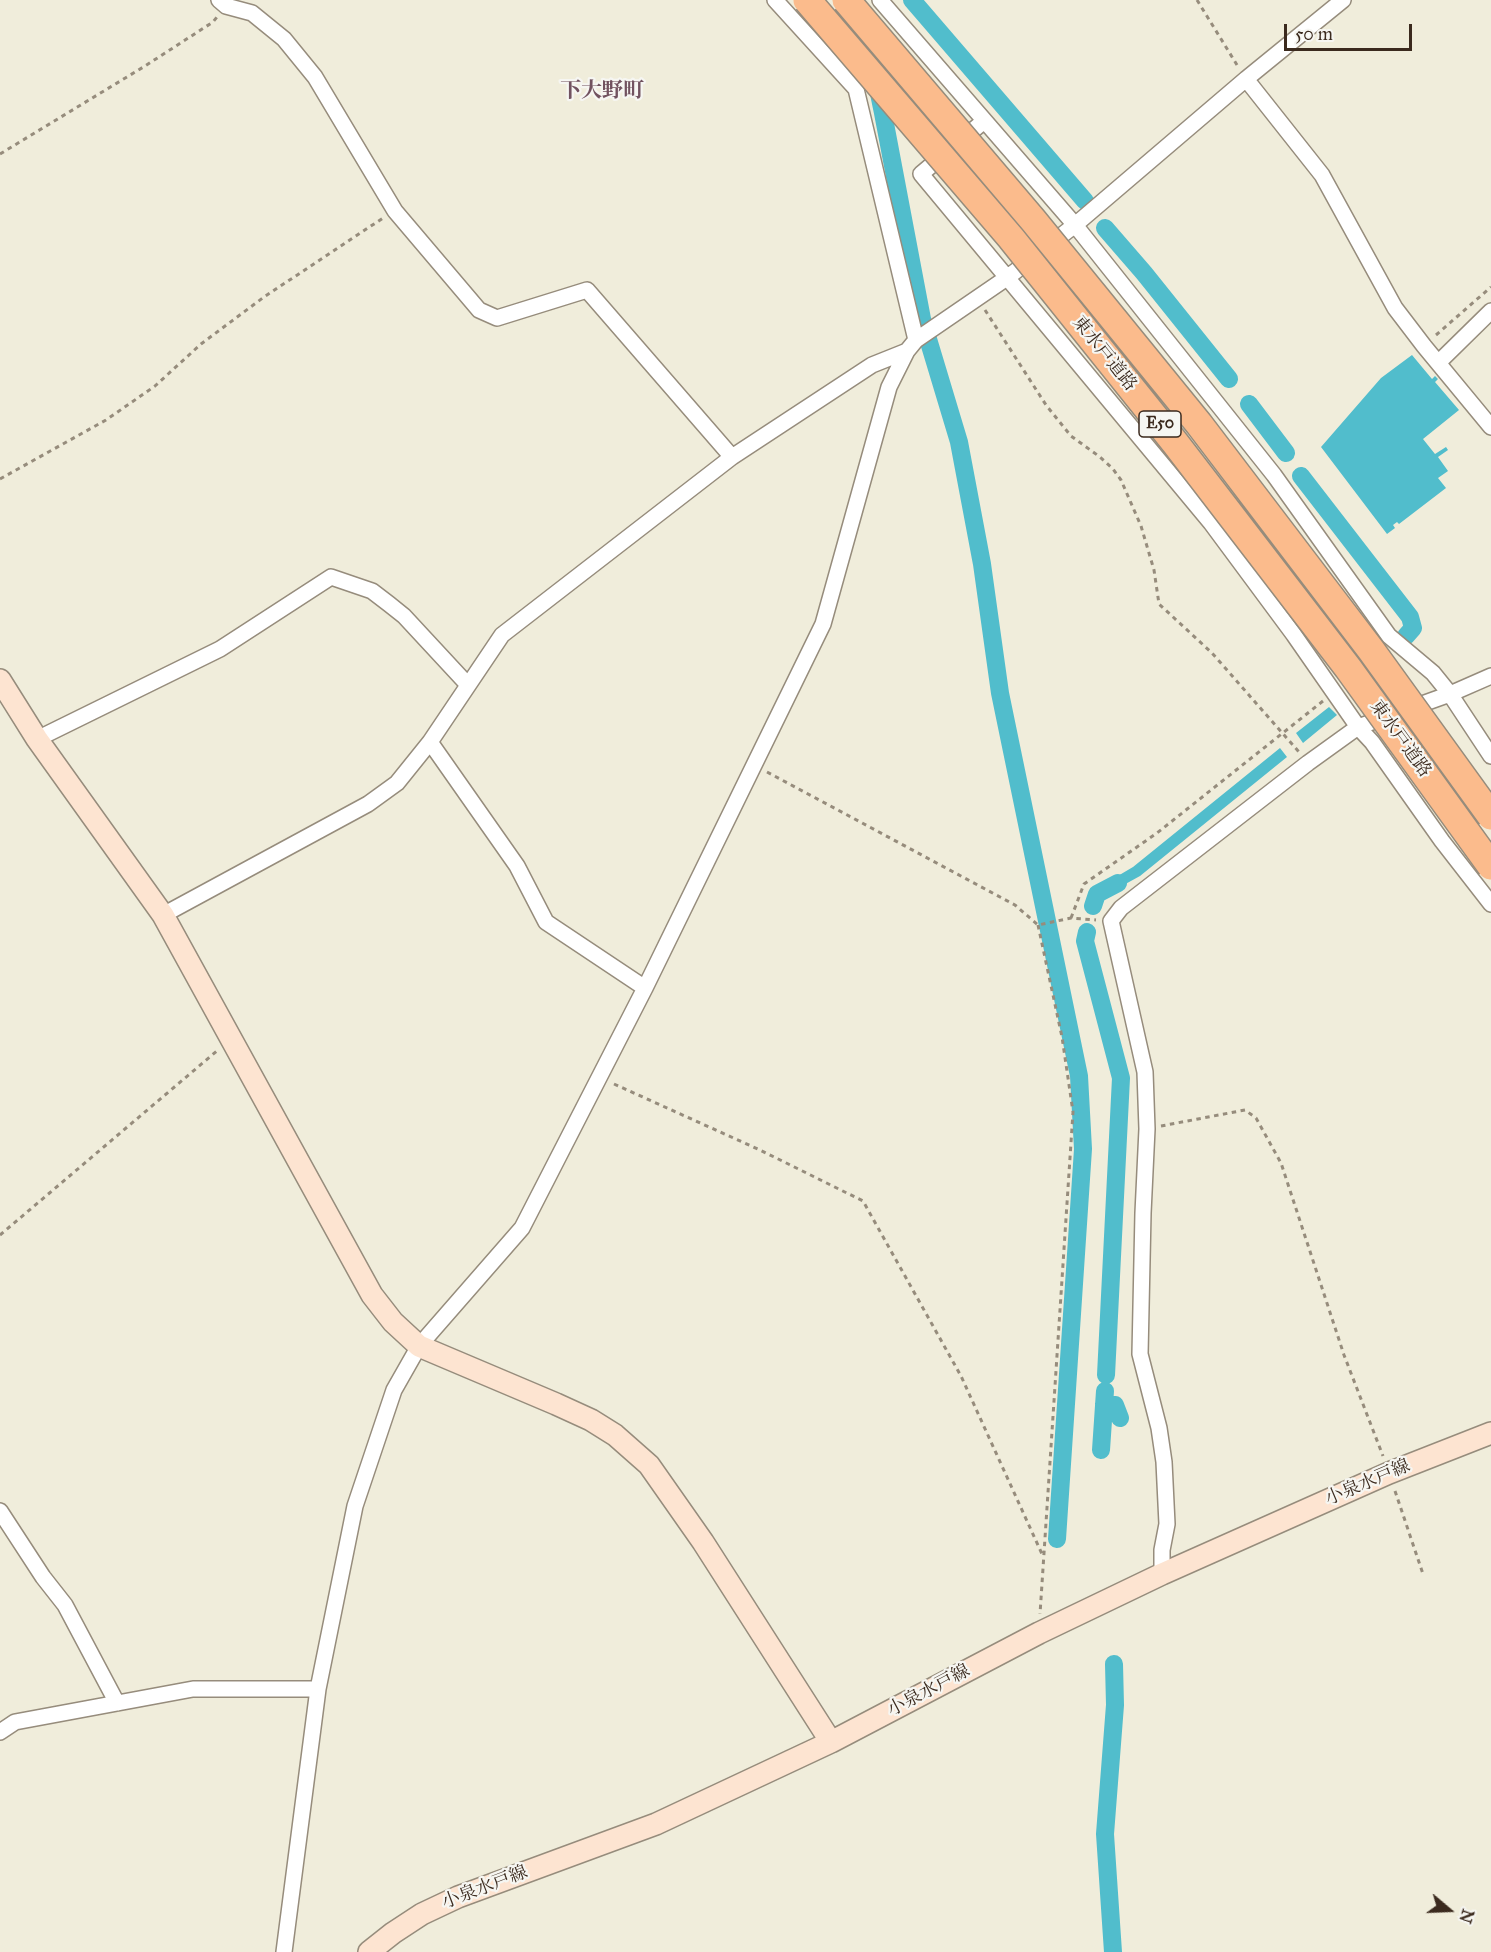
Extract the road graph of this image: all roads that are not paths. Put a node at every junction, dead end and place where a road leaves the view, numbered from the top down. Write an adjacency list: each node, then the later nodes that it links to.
1 (775, 0): 12 (street)
2 (807, 0): 25 (highway, 東水戸道路 / E50, bridge)
3 (846, 0): 24 (highway, 東水戸道路 / E50, bridge)
4 (880, 0): 8 (street)
5 (1343, 0): 7 (street)
6 (223, 3): 15 (street)
7 (1246, 79): 9 (street); 13 (street)
8 (984, 121): 9 (street); 10 (street)
9 (1075, 225): 10 (street); 19 (street)
10 (1008, 277): 12 (street); 20 (street)
11 (1491, 311): 13 (street)
12 (914, 343): 15 (street); 28 (street)
13 (1438, 363): 14 (street)
14 (1491, 427)
15 (732, 457): 18 (street)
16 (1491, 676): 19 (street)
17 (0, 680): 21 (street)
18 (468, 684): 21 (street); 22 (street)
19 (1450, 694): 20 (street); 23 (street)
20 (1358, 727): 26 (street); 32 (street)
21 (38, 739): 27 (street)
22 (430, 742): 27 (street); 28 (street)
23 (1491, 756)
24 (1491, 816)
25 (1491, 866)
26 (1491, 904)
27 (163, 915): 29 (street)
28 (645, 988): 29 (street)
29 (419, 1346): 33 (street); 36 (street)
30 (1491, 1433): 32 (street, 小泉水戸線)
31 (0, 1511): 34 (street)
32 (1162, 1574): 36 (street, 小泉水戸線)
33 (318, 1689): 34 (street); 37 (street)
34 (117, 1704): 35 (street)
35 (0, 1732)
36 (831, 1742): 38 (street, 小泉水戸線)
37 (284, 1952)
38 (369, 1952)

